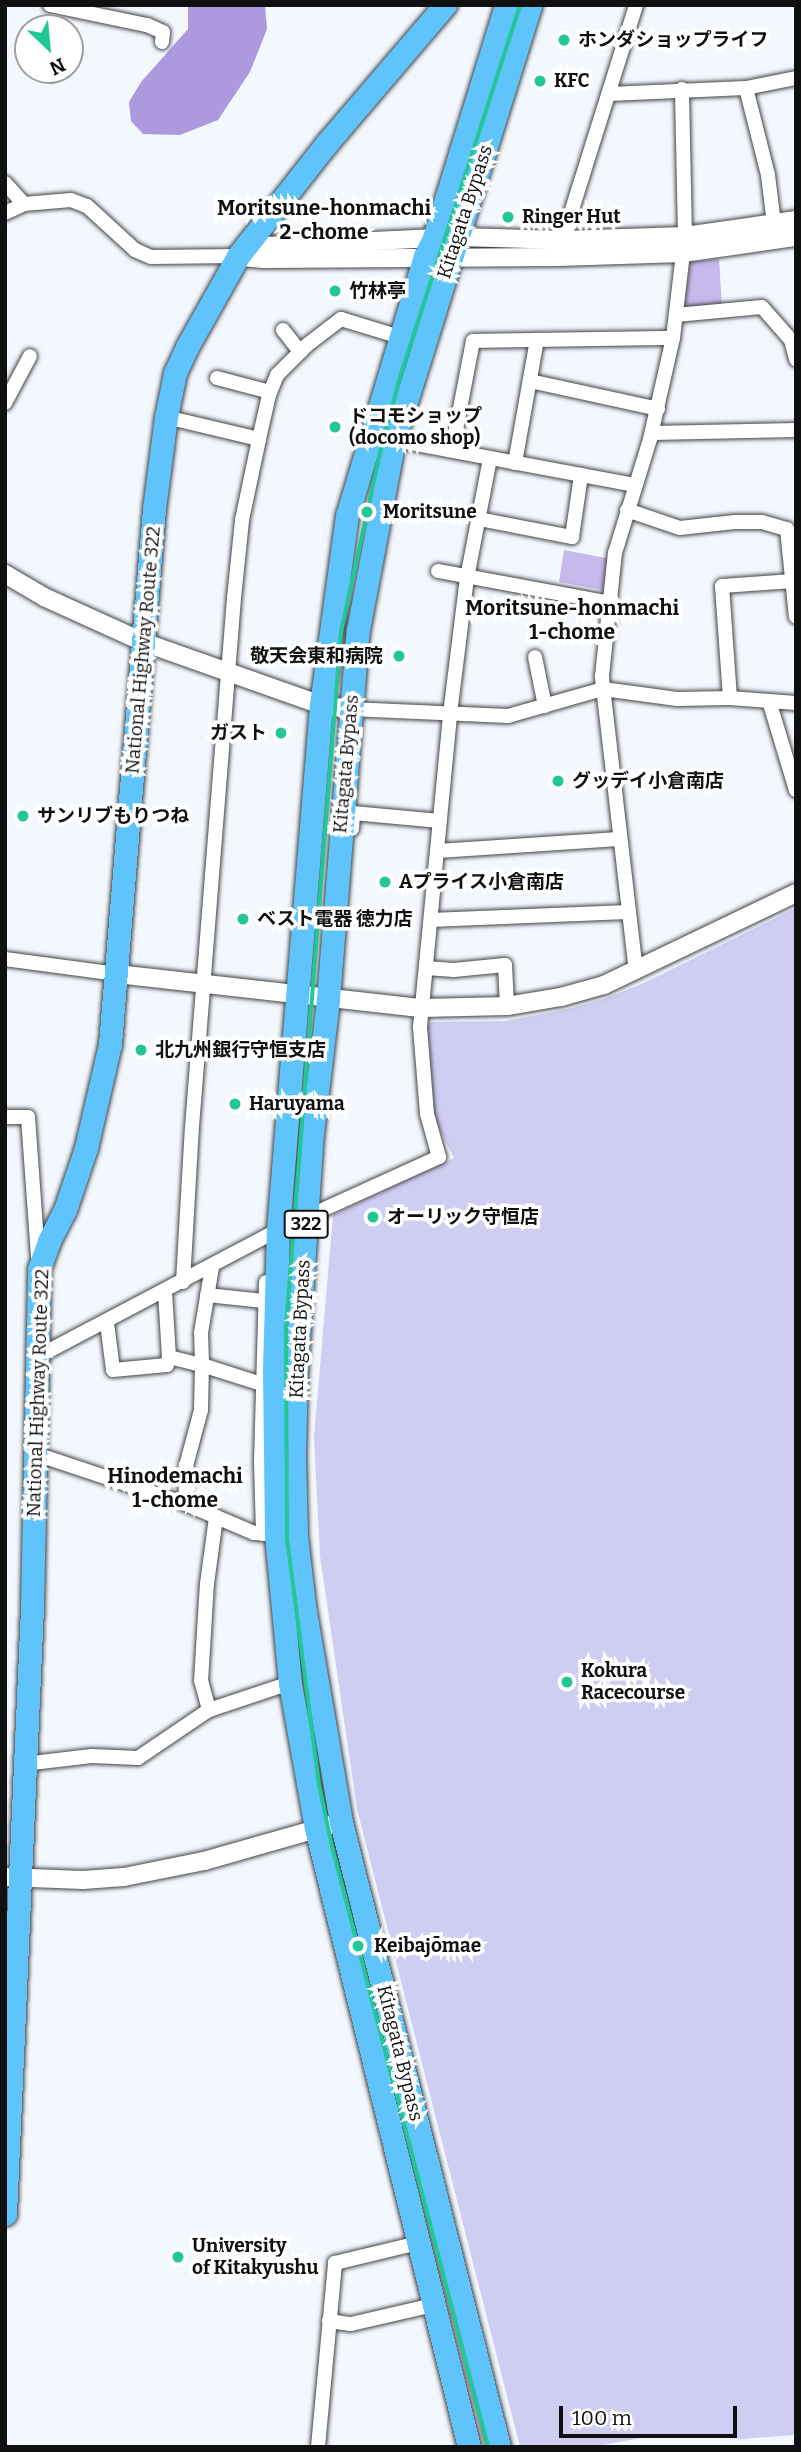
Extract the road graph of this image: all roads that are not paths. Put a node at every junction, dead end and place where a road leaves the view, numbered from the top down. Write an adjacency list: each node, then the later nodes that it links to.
1 (50, 5): 6 (street)
2 (445, 5): 21 (highway, National Highway Route 322)
3 (506, 5): 19 (highway, Kitagata Bypass / 322)
4 (530, 5): 18 (highway, Kitagata Bypass / 322)
5 (636, 5): 10 (street)
6 (162, 42)
7 (796, 78): 8 (street)
8 (746, 88): 9 (street); 15 (street)
9 (682, 89): 10 (street); 17 (street)
10 (609, 93): 20 (street)
11 (5, 183): 12 (street)
12 (24, 204): 13 (street); 21 (street)
13 (5, 213)
14 (796, 220): 15 (street)
15 (774, 223): 17 (street)
16 (796, 237): 17 (street)
17 (684, 244): 20 (street); 22 (street)
18 (455, 246): 19 (street); 20 (street); 39 (highway, Kitagata Bypass / 322)
19 (430, 247): 21 (street); 24 (highway, Kitagata Bypass / 322)
20 (560, 248)
21 (238, 256): 35 (highway, National Highway Route 322)
22 (676, 315): 25 (street); 29 (street)
23 (283, 330): 27 (street)
24 (401, 337): 27 (street); 61 (highway, Kitagata Bypass / 322)
25 (673, 338): 26 (street); 34 (street)
26 (537, 340): 31 (street); 40 (street)
27 (300, 352): 32 (street)
28 (30, 356): 33 (street)
29 (796, 359)
30 (217, 379): 32 (street)
31 (530, 381): 34 (street); 42 (street)
32 (270, 392): 38 (street)
33 (5, 403)
34 (658, 409): 37 (street)
35 (166, 417): 38 (street); 54 (highway, National Highway Route 322)
36 (796, 430): 37 (street)
37 (652, 433): 44 (street)
38 (259, 439): 56 (street)
39 (394, 440): 40 (street); 63 (highway, Kitagata Bypass / 322)
40 (452, 450): 41 (street)
41 (490, 458): 42 (street); 46 (street)
42 (516, 463): 43 (street)
43 (580, 475): 44 (street); 46 (street)
44 (634, 485): 45 (street)
45 (627, 510): 47 (street); 52 (street)
46 (479, 519): 50 (street)
47 (791, 528): 51 (street)
48 (438, 571): 50 (street)
49 (5, 574): 54 (street)
50 (467, 578): 52 (street); 64 (street)
51 (793, 581): 53 (street); 58 (street)
52 (610, 603): 57 (street)
53 (796, 617)
54 (144, 642): 56 (street); 76 (highway, National Highway Route 322)
55 (535, 657): 62 (street)
56 (229, 673): 61 (street); 77 (street)
57 (603, 689): 58 (street); 62 (street); 67 (street)
58 (730, 698): 60 (street)
59 (796, 703): 60 (street)
60 (770, 704): 65 (street)
61 (321, 705): 63 (street); 78 (highway, Kitagata Bypass / 322)
62 (545, 706): 64 (street)
63 (350, 709): 64 (street); 72 (highway, Kitagata Bypass / 322)
64 (450, 714): 66 (street)
65 (796, 790)
66 (440, 821): 68 (street); 72 (street)
67 (619, 839): 68 (street); 70 (street)
68 (438, 851): 71 (street)
69 (796, 893): 75 (street)
70 (627, 912): 71 (street); 75 (street)
71 (431, 920): 74 (street)
72 (333, 932): 79 (highway, Kitagata Bypass / 322)
73 (5, 959): 76 (street)
74 (426, 968): 80 (street); 81 (street)
75 (636, 972): 80 (street)
76 (117, 974): 77 (street); 86 (highway, National Highway Route 322)
77 (203, 986): 78 (street); 87 (street)
78 (298, 996): 79 (street); 84 (highway, Kitagata Bypass / 322)
79 (328, 999): 81 (street); 83 (highway, Kitagata Bypass / 322)
80 (507, 1006): 81 (street)
81 (422, 1008): 83 (street)
82 (5, 1116): 86 (street)
83 (307, 1217): 84 (street); 99 (highway, Kitagata Bypass / 322)
84 (274, 1233): 85 (street); 90 (street); 99 (highway, Kitagata Bypass / 322)
85 (212, 1267): 87 (street); 89 (street)
86 (39, 1269): 92 (highway, National Highway Route 322)
87 (183, 1282): 88 (street)
88 (165, 1292): 91 (street); 93 (street)
89 (207, 1295): 90 (street); 94 (street)
90 (264, 1301): 95 (street)
91 (107, 1323): 92 (street); 93 (street)
92 (39, 1356): 96 (highway, National Highway Route 322)
93 (169, 1357): 94 (street)
94 (202, 1365): 95 (street); 97 (street)
95 (262, 1384): 99 (street)
96 (33, 1452): 97 (street); 102 (highway, National Highway Route 322)
97 (186, 1504): 98 (street)
98 (216, 1517): 99 (street); 101 (street)
99 (278, 1535): 100 (highway, Kitagata Bypass / 322); 103 (highway, Kitagata Bypass / 322)
100 (290, 1683): 101 (street); 104 (highway, Kitagata Bypass / 322)
101 (209, 1710): 102 (street)
102 (24, 1764): 105 (highway, National Highway Route 322)
103 (341, 1822): 104 (street); 112 (highway, Kitagata Bypass / 322)
104 (316, 1828): 105 (street); 107 (highway, Kitagata Bypass / 322)
105 (13, 1877): 106 (highway, National Highway Route 322)
106 (5, 2214)
107 (418, 2243): 108 (highway, Kitagata Bypass / 322); 109 (street)
108 (433, 2305): 109 (street); 111 (highway, Kitagata Bypass / 322)
109 (329, 2321): 110 (street)
110 (318, 2447)
111 (469, 2447)
112 (499, 2447)

